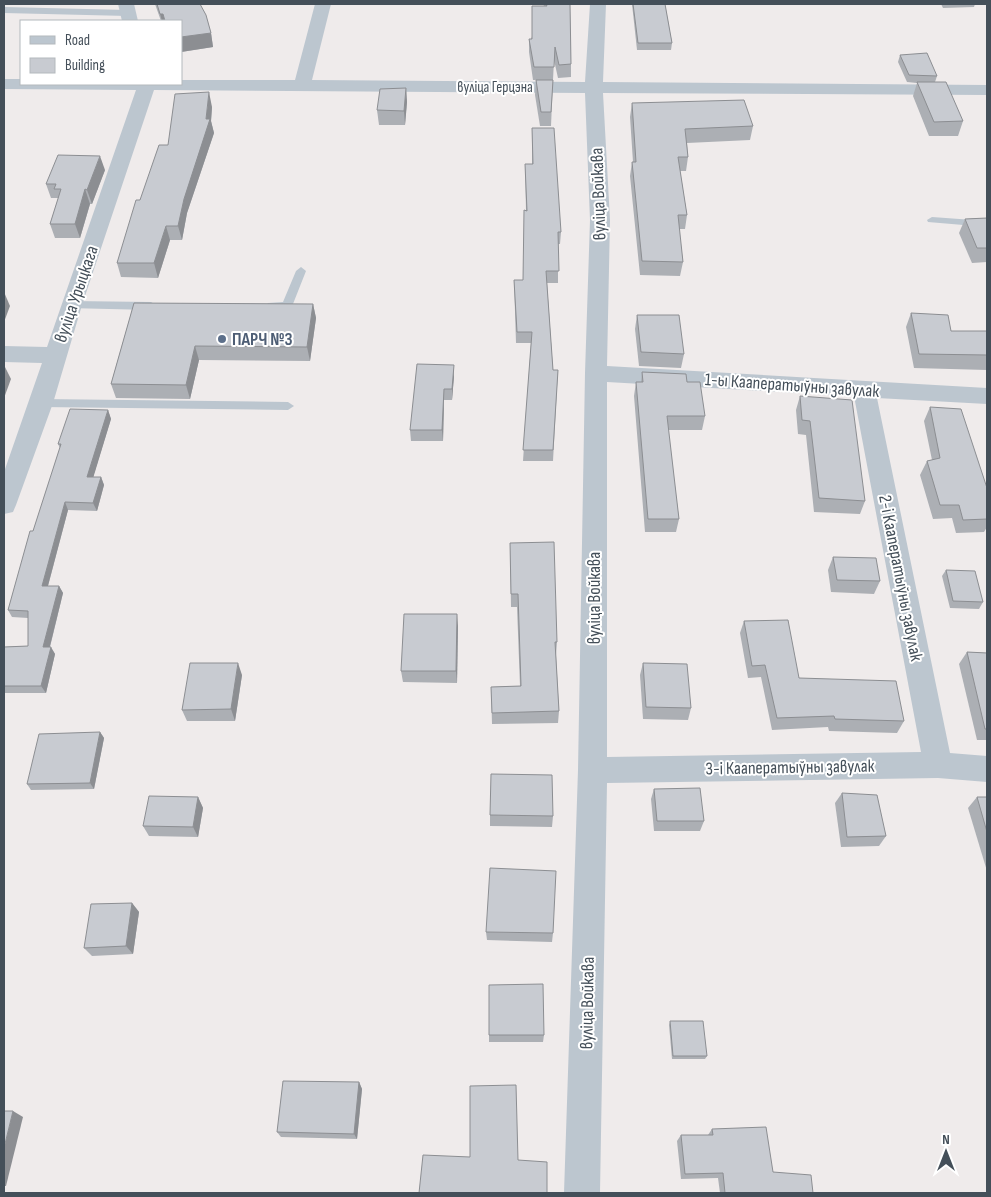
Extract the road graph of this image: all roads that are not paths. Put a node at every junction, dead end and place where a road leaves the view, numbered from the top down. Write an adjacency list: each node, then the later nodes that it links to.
1 (322, 4): 8 (street)
2 (598, 4): 9 (street, вуліца Войкава)
3 (4, 10): 4 (lane)
4 (128, 13)
5 (4, 84): 6 (street, вуліца Герцэна)
6 (20, 84)
7 (147, 85): 8 (street, вуліца Герцэна); 14 (street, вуліца Урыцкага)
8 (302, 86): 9 (street, вуліца Герцэна)
9 (594, 88): 10 (street, вуліца Герцэна); 19 (street, вуліца Войкава)
10 (987, 90)
11 (932, 220): 12 (lane)
12 (987, 224)
13 (301, 271): 16 (lane)
14 (71, 305): 15 (lane); 18 (street, вуліца Урыцкага)
15 (160, 306)
16 (257, 306)
17 (4, 354): 18 (street)
18 (56, 355): 22 (street, вуліца Урыцкага)
19 (596, 372): 20 (street, 1-ы Кааператыўны завулак); 27 (street, вуліца Войкава)
20 (864, 390): 21 (street, 1-ы Кааператыўны завулак); 25 (street, 2-і Кааператыўны завулак)
21 (987, 396)
22 (41, 403): 23 (lane); 24 (street, вуліца Урыцкага)
23 (288, 406)
24 (4, 505)
25 (938, 765): 26 (street, 3-і Кааператыўны завулак); 27 (street, 3-і Кааператыўны завулак)
26 (987, 769)
27 (593, 770): 28 (street, вуліца Войкава)
28 (582, 1193)

